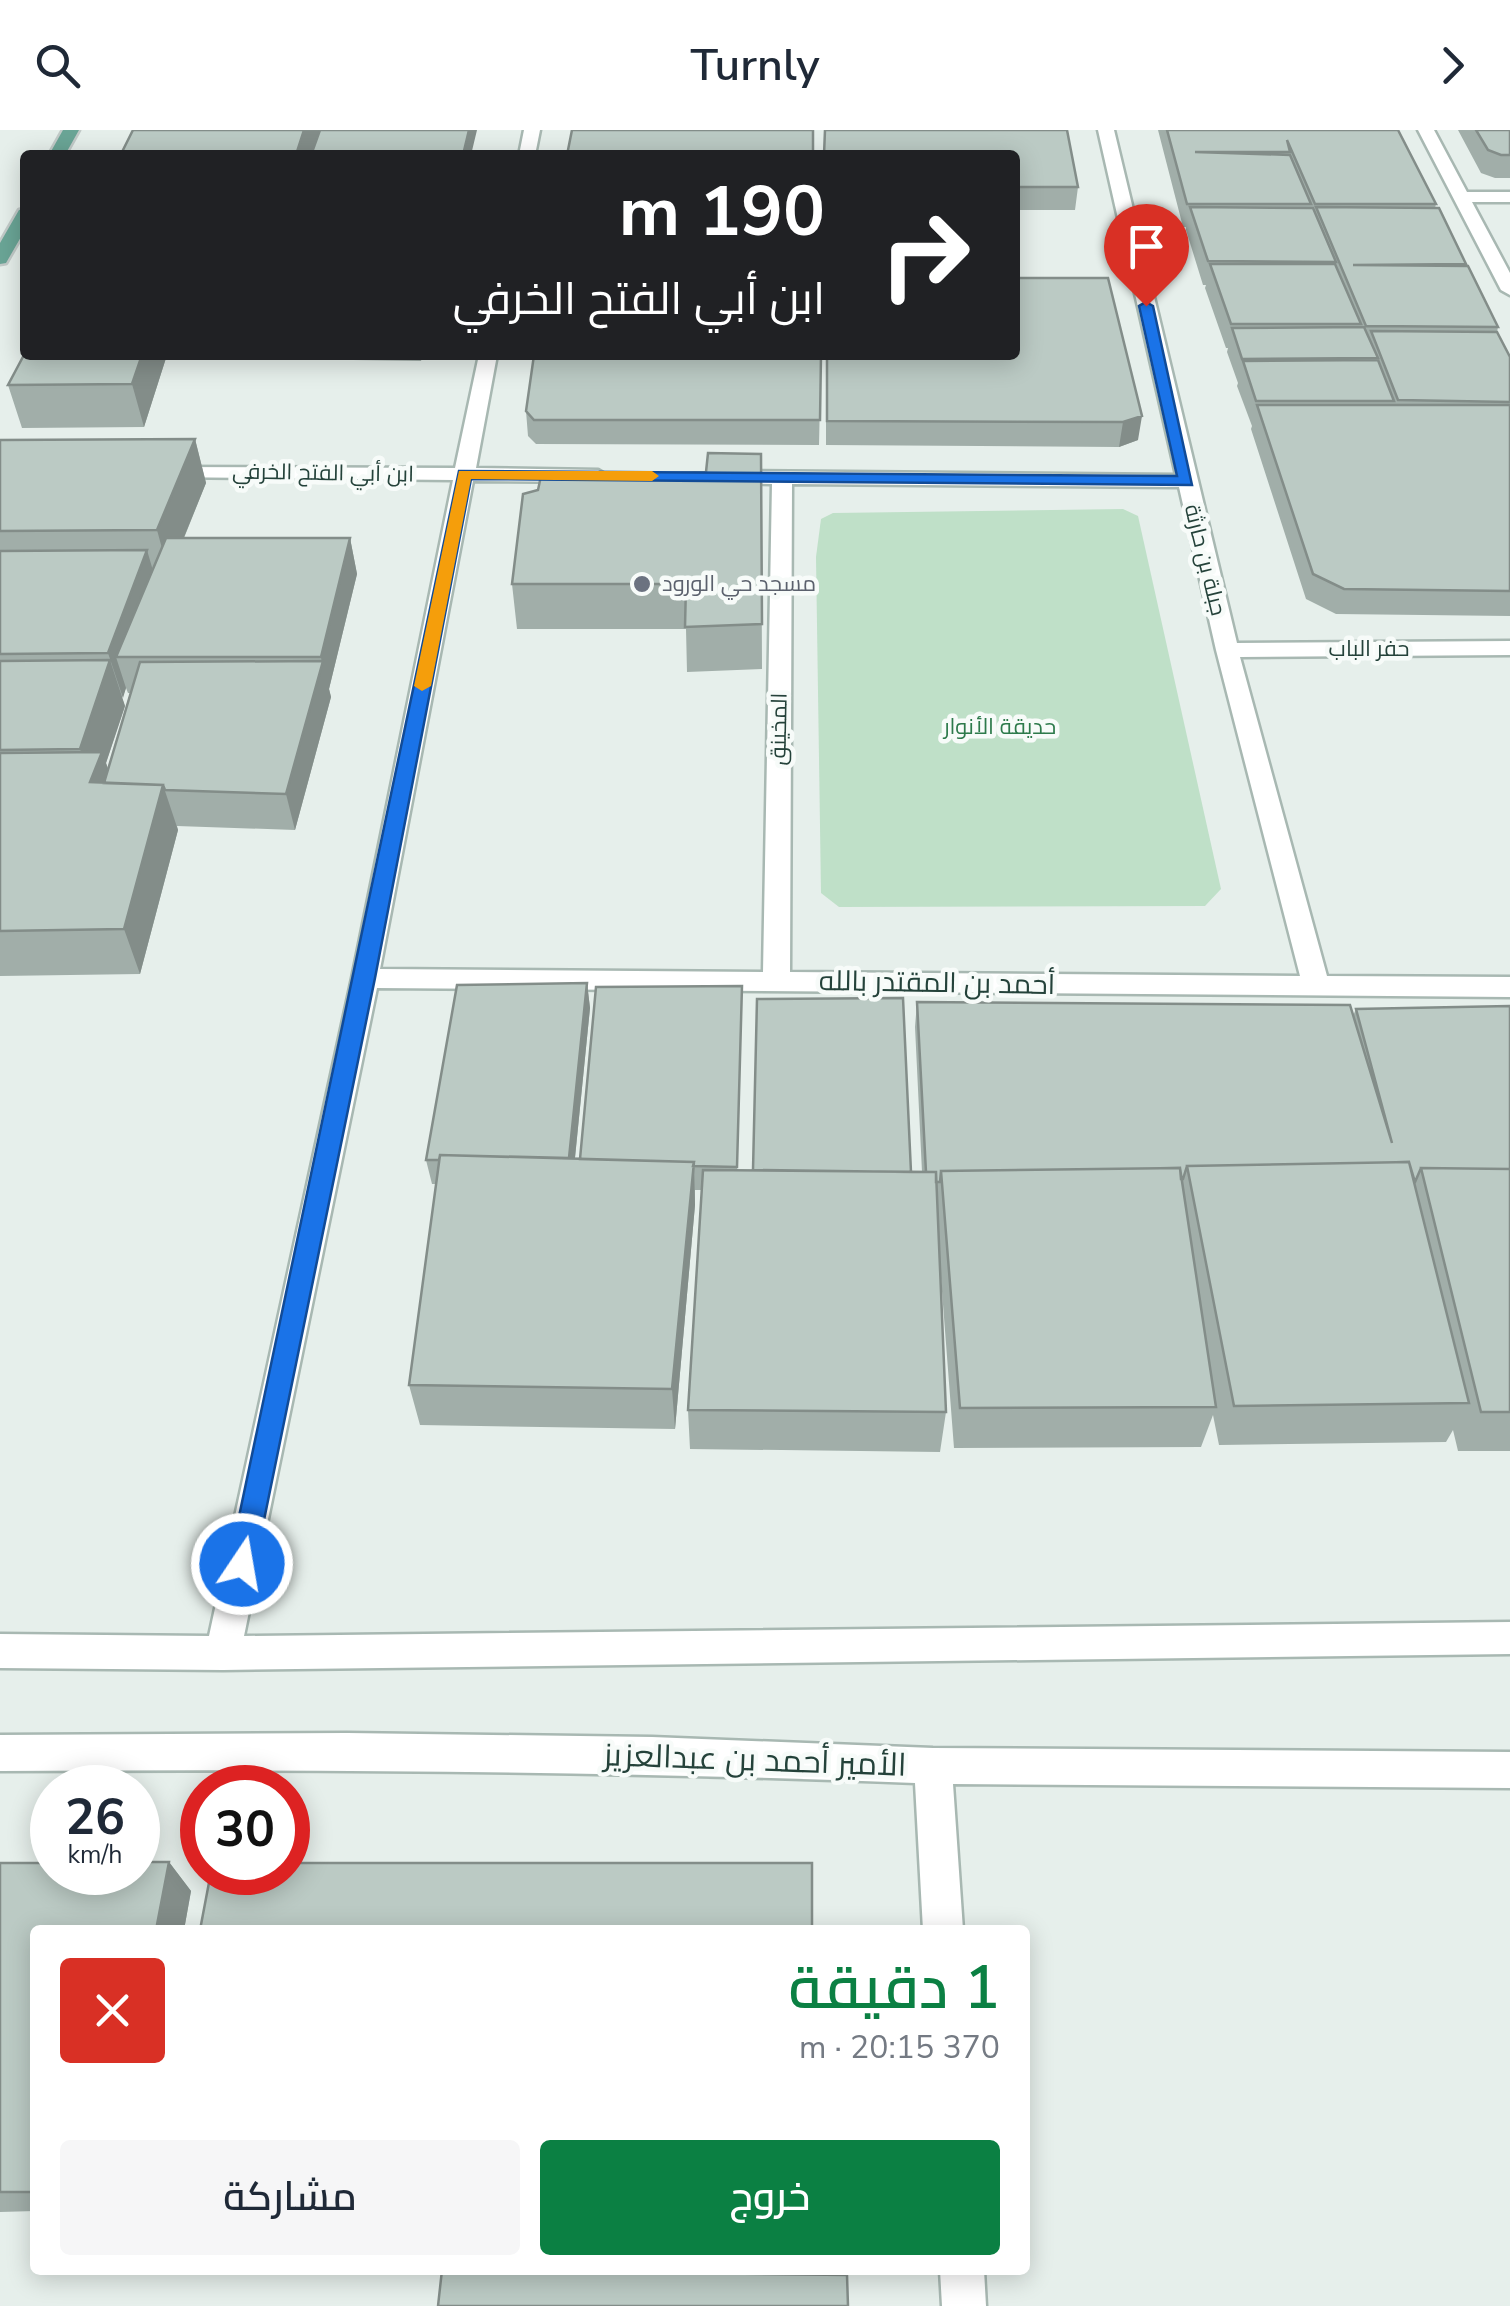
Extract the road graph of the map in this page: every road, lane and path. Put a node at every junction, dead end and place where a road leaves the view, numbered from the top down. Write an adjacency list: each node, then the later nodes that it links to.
1 (1106, 130): 14 (street, جبلة بن حارثة)
2 (1426, 130): 3 (street)
3 (1460, 197): 4 (street); 7 (street)
4 (1510, 197)
5 (20, 223): 6 (main road)
6 (0, 259)
7 (1510, 290)
8 (487, 360): 10 (street)
9 (135, 471): 10 (street, ابن أبي الفتح الخرفي)
10 (464, 474): 11 (street, ابن أبي الفتح الخرفي); 17 (street)
11 (623, 476)
12 (703, 476): 13 (street)
13 (782, 477): 14 (street); 18 (street, المخينق)
14 (1186, 481): 16 (street, جبلة بن حارثة)
15 (1510, 648): 16 (street, حفر الباب)
16 (1227, 650): 19 (street, جبلة بن حارثة)
17 (365, 978): 18 (street, أحمد بن المقتدر بالله); 23 (street)
18 (776, 981): 19 (street, أحمد بن المقتدر بالله)
19 (1316, 986): 20 (street, أحمد بن المقتدر بالله)
20 (1510, 987)
21 (1510, 1638): 23 (street)
22 (0, 1651): 23 (street)
23 (223, 1653)
24 (0, 1753): 25 (street, الأمير أحمد بن عبدالعزيز)
25 (933, 1766): 26 (street, الأمير أحمد بن عبدالعزيز); 27 (street)
26 (1510, 1770)
27 (942, 1925)
28 (962, 2275): 29 (street)
29 (964, 2306)

